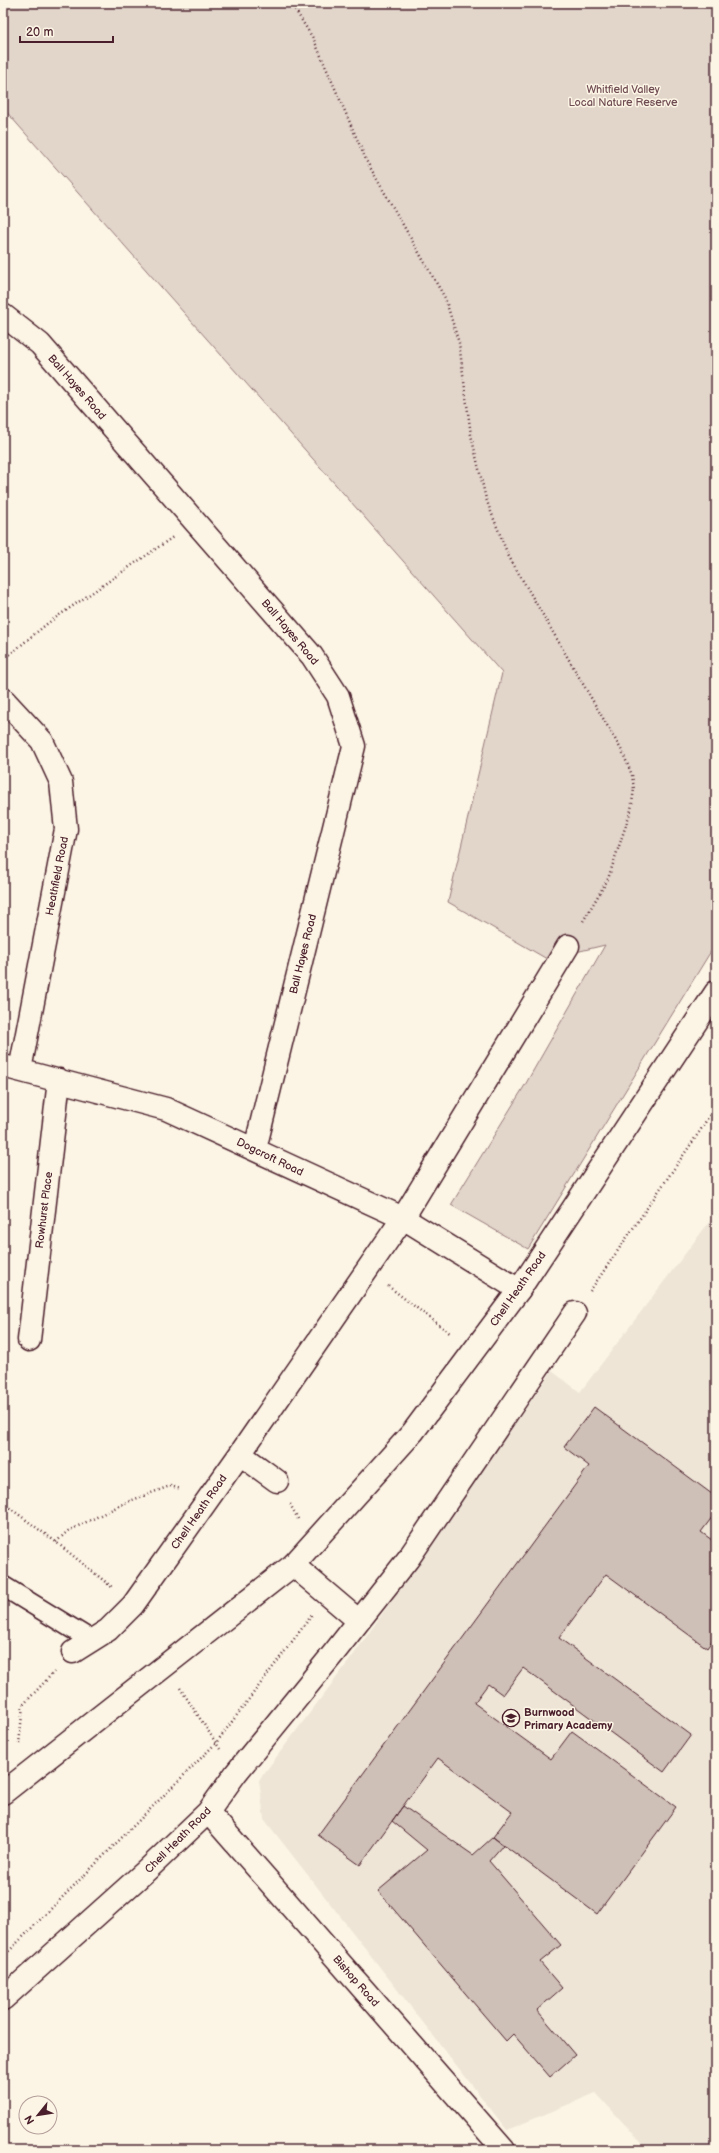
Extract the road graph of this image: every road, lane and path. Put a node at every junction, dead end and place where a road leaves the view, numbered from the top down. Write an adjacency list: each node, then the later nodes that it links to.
1 (291, 3): 6 (path)
2 (3, 315): 3 (street, Ball Hayes Road)
3 (196, 522): 4 (path); 11 (street, Ball Hayes Road)
4 (3, 660)
5 (3, 699): 8 (street, Heathfield Road)
6 (568, 946): 12 (street, Chell Heath Road)
7 (716, 992): 14 (street, Chell Heath Road)
8 (12, 1068): 9 (street, Dogcroft Road)
9 (59, 1080): 11 (street, Dogcroft Road); 16 (street, Rowhurst Place)
10 (716, 1104): 15 (path)
11 (255, 1149): 12 (street, Dogcroft Road)
12 (403, 1218): 13 (street, Chell Heath Road); 14 (street, Dogcroft Road)
13 (367, 1270): 17 (path); 18 (street, Chell Heath Road)
14 (519, 1290): 17 (street, Chell Heath Road)
15 (574, 1313): 28 (street, Chell Heath Road)
16 (29, 1340)
17 (473, 1352): 23 (street, Chell Heath Road)
18 (240, 1454): 19 (street); 20 (street, Chell Heath Road)
19 (277, 1481): 23 (path)
20 (209, 1496): 22 (path); 27 (street, Chell Heath Road)
21 (3, 1503): 22 (path)
22 (56, 1542): 27 (path)
23 (312, 1544): 24 (street, Chell Heath Road)
24 (293, 1565): 26 (street); 31 (street, Chell Heath Road)
25 (3, 1586): 29 (lane)
26 (327, 1595): 28 (street); 32 (path)
27 (133, 1605): 29 (street, Chell Heath Road)
28 (359, 1621): 33 (street, Chell Heath Road)
29 (91, 1640): 30 (street, Chell Heath Road)
30 (73, 1652): 34 (path)
31 (165, 1666): 32 (path); 34 (street, Chell Heath Road)
32 (216, 1743): 33 (path); 36 (path)
33 (236, 1773): 35 (street, Chell Heath Road)
34 (10, 1788)
35 (208, 1812): 37 (street, Chell Heath Road); 38 (street, Bishop Road)
36 (3, 1957)
37 (3, 1999)
38 (504, 2150)

